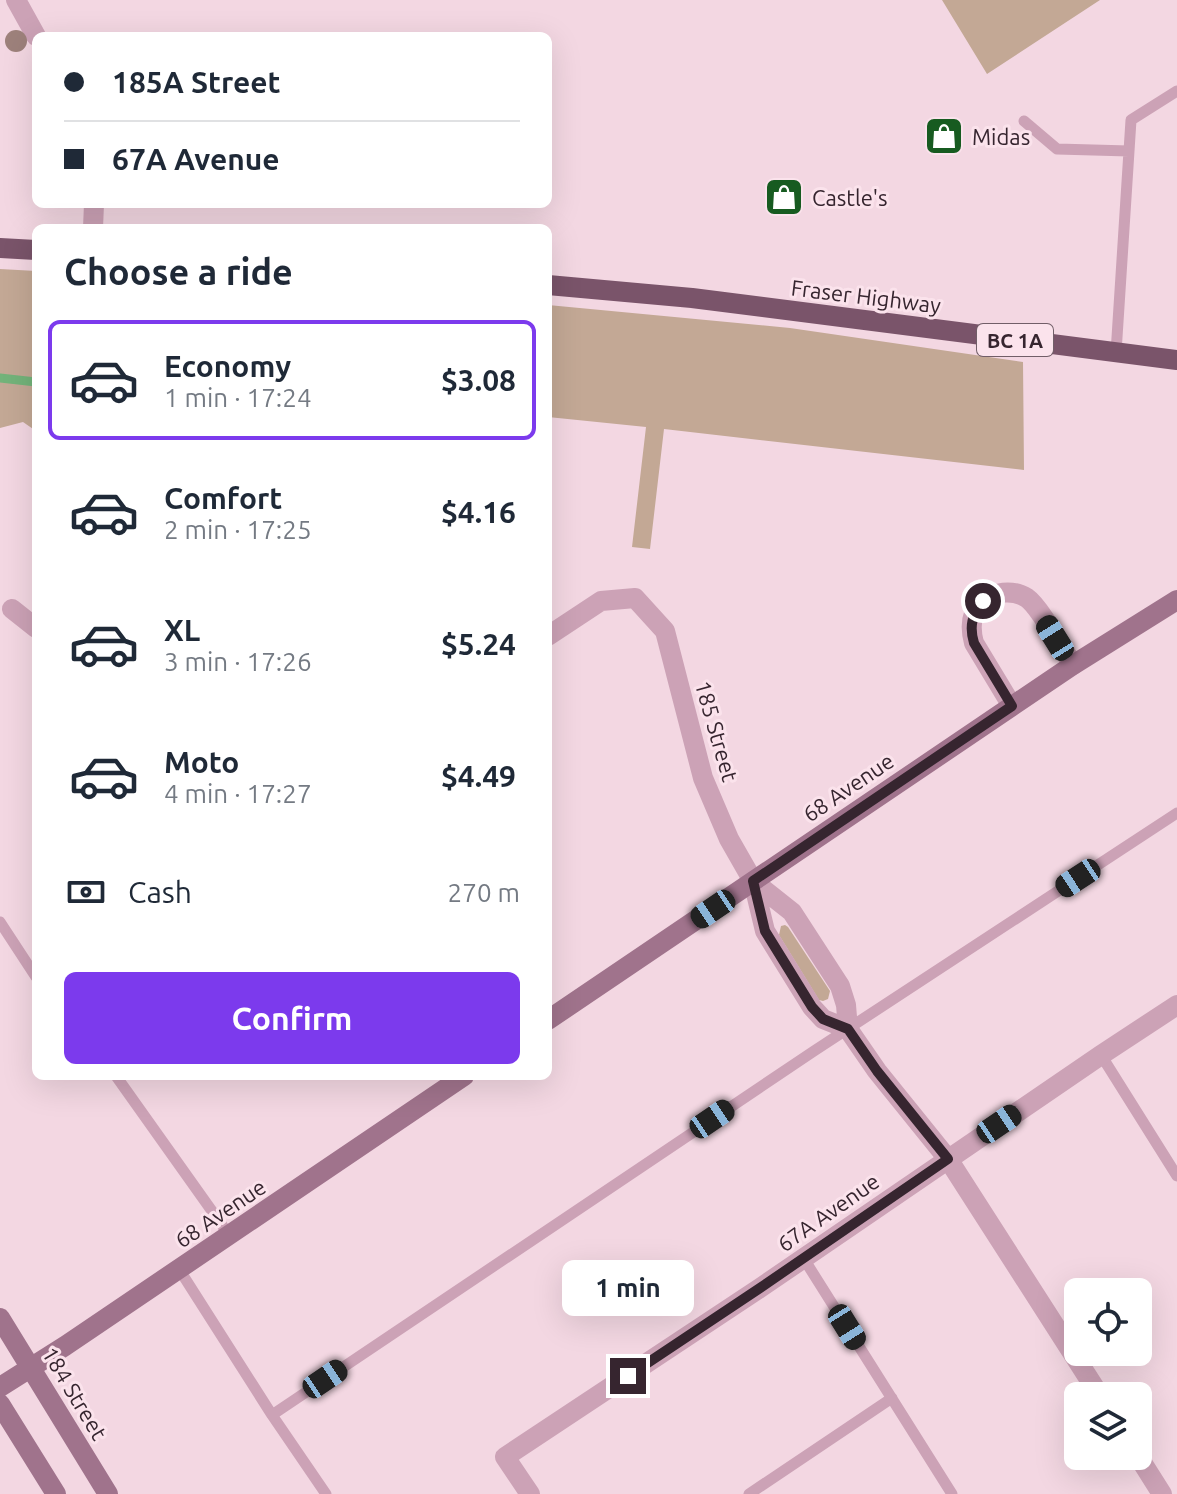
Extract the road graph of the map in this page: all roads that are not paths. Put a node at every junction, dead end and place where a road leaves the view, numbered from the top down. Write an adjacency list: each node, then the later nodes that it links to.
1 (16, 0): 2 (street)
2 (34, 32)
3 (1177, 91): 5 (lane)
4 (1024, 121): 5 (lane)
5 (1129, 151): 9 (lane)
6 (0, 248): 7 (main road)
7 (32, 250)
8 (552, 285): 9 (main road, Fraser Highway / BC 1A)
9 (1116, 353): 10 (main road, Fraser Highway / BC 1A)
10 (1177, 360)
11 (1177, 600): 15 (street, 68 Avenue)
12 (12, 609): 13 (street)
13 (32, 625)
14 (552, 633): 18 (street, 185 Street)
15 (1073, 665): 16 (street, 68 Avenue); 16 (street)
16 (1012, 706): 18 (street, 68 Avenue)
17 (1177, 813): 23 (lane)
18 (753, 881): 22 (street, 68 Avenue); 23 (street, 185 Street); 23 (street, 185 Street)
19 (0, 922): 20 (lane)
20 (32, 971)
21 (1177, 1005): 24 (street, 67A Avenue)
22 (552, 1017)
23 (848, 1029): 27 (street); 38 (lane)
24 (1101, 1055): 27 (street, 67A Avenue); 28 (lane)
25 (119, 1080): 29 (lane)
26 (458, 1080): 29 (street, 68 Avenue)
27 (948, 1159): 30 (street, 67A Avenue); 34 (street)
28 (1177, 1176)
29 (229, 1235): 31 (street, 68 Avenue)
30 (804, 1259): 36 (lane); 43 (street, 67A Avenue)
31 (179, 1269): 33 (street, 68 Avenue); 38 (lane)
32 (0, 1318): 33 (street, 184 Street)
33 (32, 1367): 35 (street, 68 Avenue); 41 (street, 184 Street)
34 (1091, 1382)
35 (0, 1387)
36 (892, 1398): 44 (lane); 45 (lane)
37 (0, 1404): 40 (street)
38 (272, 1415): 42 (lane)
39 (1147, 1470): 46 (street)
40 (56, 1494)
41 (108, 1494)
42 (326, 1494)
43 (530, 1494)
44 (749, 1494)
45 (952, 1494)
46 (1162, 1494)

